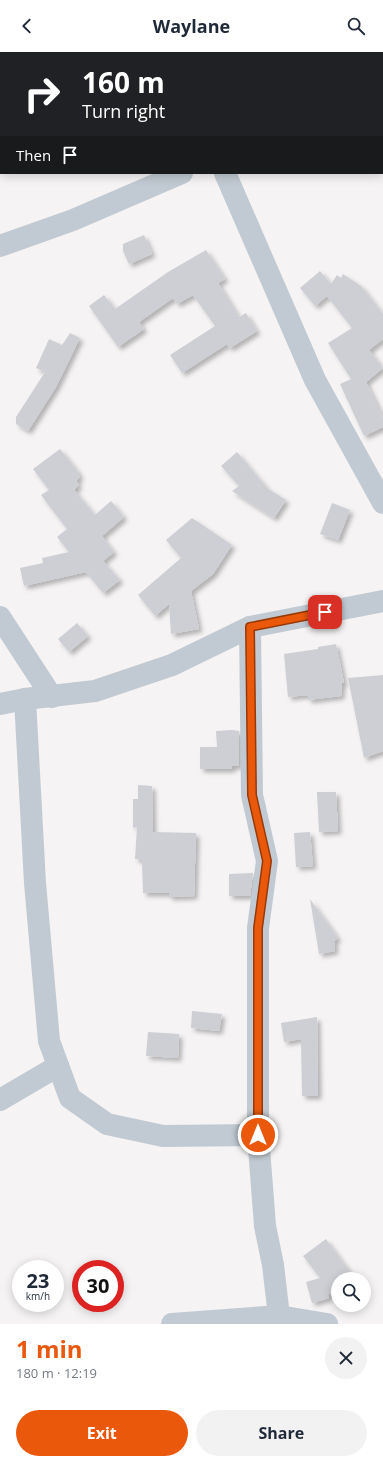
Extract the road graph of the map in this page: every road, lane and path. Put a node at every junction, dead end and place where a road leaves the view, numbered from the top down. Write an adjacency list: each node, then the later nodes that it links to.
1 (180, 174): 3 (street)
2 (225, 174): 4 (street)
3 (0, 246)
4 (381, 492)
5 (383, 601): 7 (street)
6 (0, 617): 8 (street)
7 (250, 627): 8 (street); 13 (street)
8 (52, 697): 9 (street)
9 (25, 699): 10 (street); 11 (street)
10 (0, 704)
11 (58, 1066): 12 (street); 13 (street)
12 (0, 1100)
13 (258, 1135): 14 (street)
14 (280, 1320): 15 (street); 16 (street)
15 (172, 1324)
16 (327, 1324)

